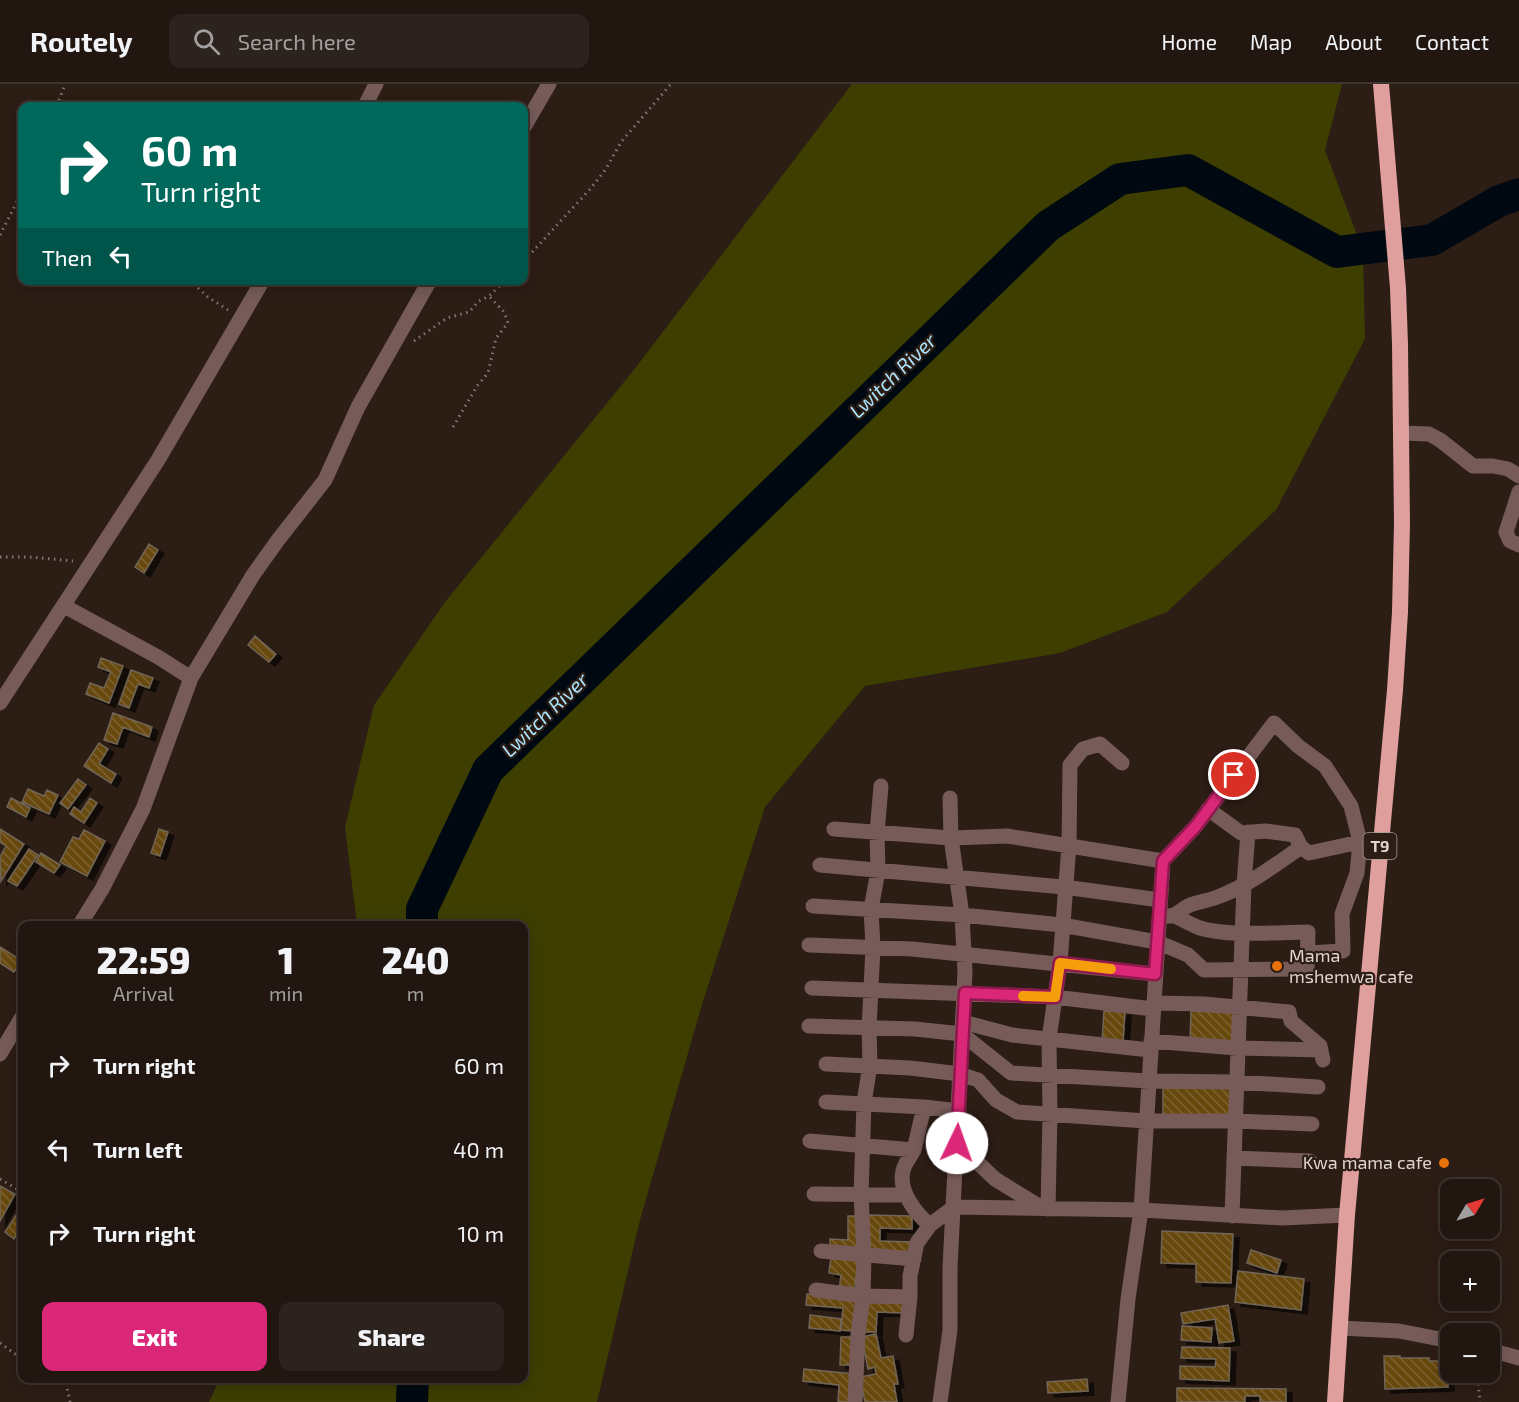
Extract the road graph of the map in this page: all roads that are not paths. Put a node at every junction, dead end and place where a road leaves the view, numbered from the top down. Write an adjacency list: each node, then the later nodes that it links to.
1 (376, 84): 4 (street)
2 (549, 84): 5 (street)
3 (1381, 84): 8 (highway, T9)
4 (367, 102)
5 (528, 120)
6 (260, 285): 12 (street)
7 (427, 285): 13 (street)
8 (1401, 433): 9 (street); 26 (highway, T9)
9 (1519, 476)
10 (1519, 492): 11 (street)
11 (1519, 545)
12 (64, 606): 13 (street); 14 (street)
13 (191, 678): 38 (street)
14 (0, 703)
15 (1122, 763): 24 (street)
16 (880, 786): 21 (street)
17 (950, 798): 22 (street)
18 (1208, 809): 20 (street); 23 (street); 27 (street)
19 (834, 829): 21 (street)
20 (1248, 832): 25 (street); 31 (street)
21 (877, 833): 22 (street); 29 (street)
22 (951, 838): 24 (street); 30 (street)
23 (1360, 842): 25 (street); 26 (street); 44 (street)
24 (1069, 845): 27 (street); 32 (street)
25 (1301, 847): 31 (street)
26 (1380, 847): 90 (highway, T9)
27 (1163, 861): 33 (street)
28 (820, 865): 29 (street)
29 (878, 871): 30 (street); 35 (street)
30 (956, 878): 32 (street); 36 (street)
31 (1244, 884): 37 (street); 40 (street)
32 (1064, 887): 33 (street); 39 (street)
33 (1160, 900): 37 (street)
34 (813, 906): 35 (street)
35 (871, 909): 36 (street); 43 (street)
36 (962, 915): 39 (street); 45 (street)
37 (1167, 916): 40 (street); 41 (street)
38 (82, 921)
39 (1062, 925): 41 (street); 46 (street)
40 (1243, 933): 44 (street); 47 (street)
41 (1157, 942): 47 (street); 48 (street)
42 (809, 945): 43 (street)
43 (873, 947): 45 (street); 50 (street)
44 (1308, 953): 47 (street)
45 (965, 955): 46 (street); 51 (street)
46 (1060, 963): 48 (street); 52 (street)
47 (1242, 971): 54 (street)
48 (1155, 974): 53 (street)
49 (812, 988): 50 (street)
50 (870, 990): 51 (street); 58 (street)
51 (965, 993): 52 (street); 57 (street)
52 (1055, 997): 53 (street); 59 (street)
53 (1153, 1006): 54 (street); 60 (street)
54 (1241, 1007): 61 (street); 61 (street)
55 (18, 1024): 62 (street)
56 (809, 1026): 58 (street)
57 (962, 1028): 58 (street); 59 (street); 65 (street); 66 (street)
58 (869, 1029): 64 (street)
59 (1049, 1039): 60 (street); 66 (street)
60 (1151, 1046): 61 (street); 67 (street)
61 (1237, 1048): 68 (street)
62 (0, 1054)
63 (826, 1064): 64 (street)
64 (870, 1065): 65 (street); 71 (street)
65 (960, 1074): 73 (street); 74 (street)
66 (1049, 1075): 67 (street); 74 (street)
67 (1149, 1081): 68 (street); 75 (street)
68 (1236, 1082): 69 (street); 76 (street)
69 (1318, 1087)
70 (826, 1102): 71 (street)
71 (864, 1103): 72 (street); 80 (street)
72 (924, 1107): 73 (street); 81 (street)
73 (959, 1111): 79 (street)
74 (1050, 1114): 75 (street); 88 (street)
75 (1146, 1121): 76 (street); 89 (street)
76 (1236, 1121): 77 (street); 82 (street)
77 (1312, 1124)
78 (810, 1141): 80 (street)
79 (957, 1143): 87 (street); 88 (street)
80 (863, 1144): 81 (street); 85 (street)
81 (914, 1150): 86 (street)
82 (1234, 1158): 83 (street); 91 (street)
83 (1310, 1161)
84 (814, 1194): 85 (street)
85 (861, 1195): 86 (street); 94 (street)
86 (906, 1195): 92 (street)
87 (954, 1207): 88 (street); 92 (street); 105 (street)
88 (1045, 1209): 89 (street)
89 (1141, 1210): 91 (street); 106 (street)
90 (1347, 1215): 91 (street); 99 (highway, T9)
91 (1232, 1216)
92 (930, 1225): 95 (street)
93 (821, 1251): 94 (street)
94 (864, 1254): 95 (street); 97 (street)
95 (914, 1259): 98 (street)
96 (816, 1290): 97 (street)
97 (863, 1296): 98 (street); 104 (street)
98 (910, 1297): 100 (street)
99 (1340, 1328): 101 (street); 107 (highway, T9)
100 (906, 1335)
101 (1440, 1339)
102 (1500, 1353): 103 (street)
103 (1519, 1358)
104 (855, 1402)
105 (940, 1402)
106 (1118, 1402)
107 (1335, 1402)

